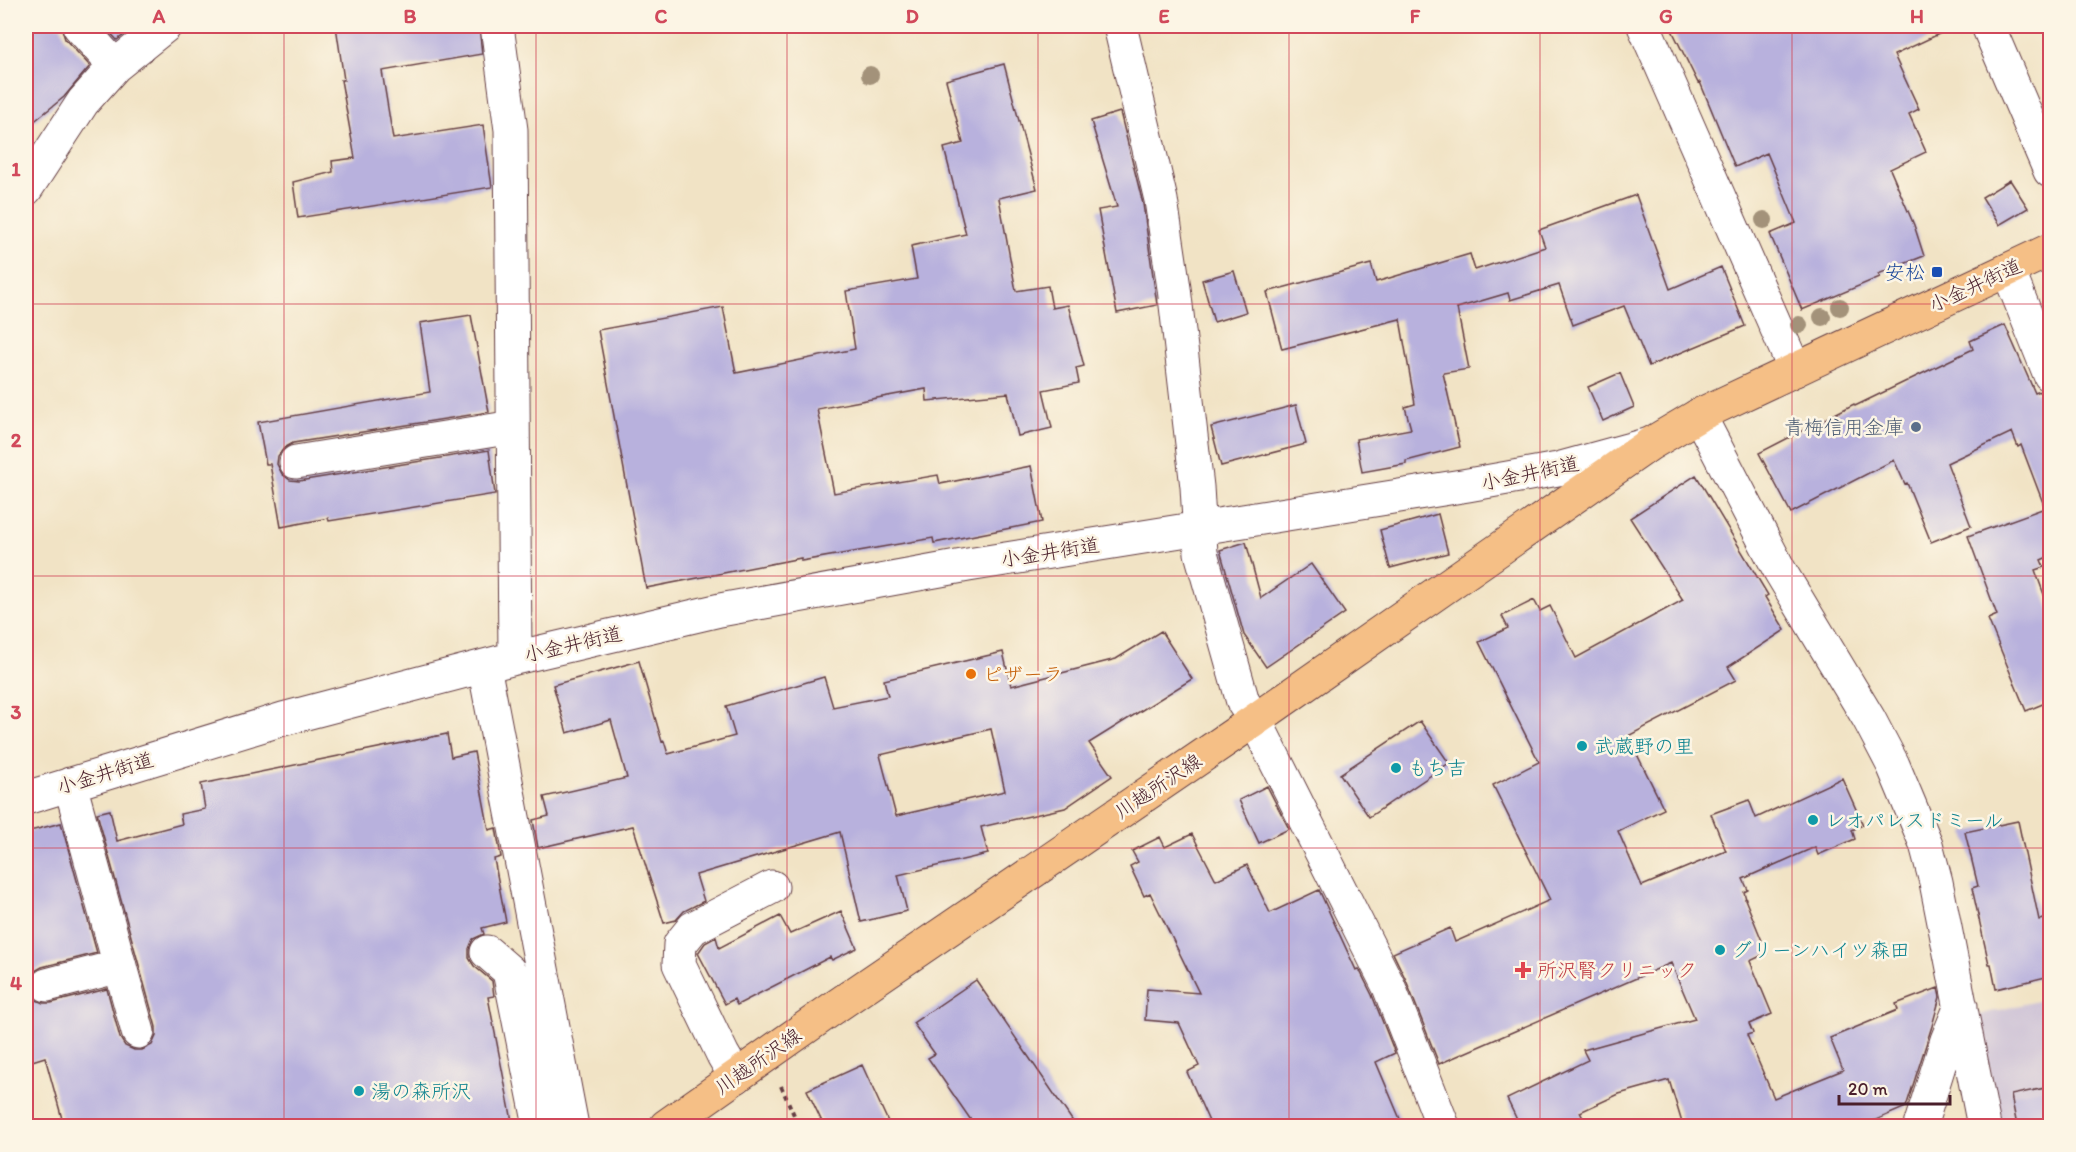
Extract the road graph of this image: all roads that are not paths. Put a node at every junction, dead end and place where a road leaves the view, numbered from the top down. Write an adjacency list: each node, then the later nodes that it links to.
1 (79, 26): 7 (street)
2 (165, 26): 7 (street)
3 (497, 26): 15 (street)
4 (1120, 26): 18 (street)
5 (1644, 26): 12 (street)
6 (1988, 26): 8 (street)
7 (116, 66): 9 (street)
8 (2050, 171)
9 (26, 189)
10 (2050, 250): 11 (main road, 小金井街道)
11 (2008, 270): 12 (main road, 小金井街道); 13 (street)
12 (1795, 369): 14 (main road, 小金井街道)
13 (2050, 375)
14 (1699, 415): 16 (main road, 小金井街道); 28 (street)
15 (513, 427): 17 (street); 19 (street)
16 (1650, 444): 18 (street, 小金井街道); 21 (main road, 川越所沢線)
17 (296, 462)
18 (1198, 527): 19 (street, 小金井街道); 21 (street)
19 (515, 658): 20 (street, 小金井街道)
20 (484, 666): 22 (street, 小金井街道); 32 (street)
21 (1255, 720): 30 (main road, 川越所沢線); 34 (street)
22 (70, 784): 23 (street, 小金井街道); 26 (street)
23 (26, 798)
24 (772, 887): 30 (street)
25 (487, 952): 31 (street)
26 (120, 966): 27 (street); 29 (street)
27 (47, 986)
28 (1961, 1006): 35 (street); 36 (street)
29 (138, 1032)
30 (736, 1077): 33 (main road, 川越所沢線)
31 (540, 1126)
32 (572, 1126)
33 (666, 1126)
34 (1443, 1126)
35 (1920, 1126)
36 (1984, 1126)

